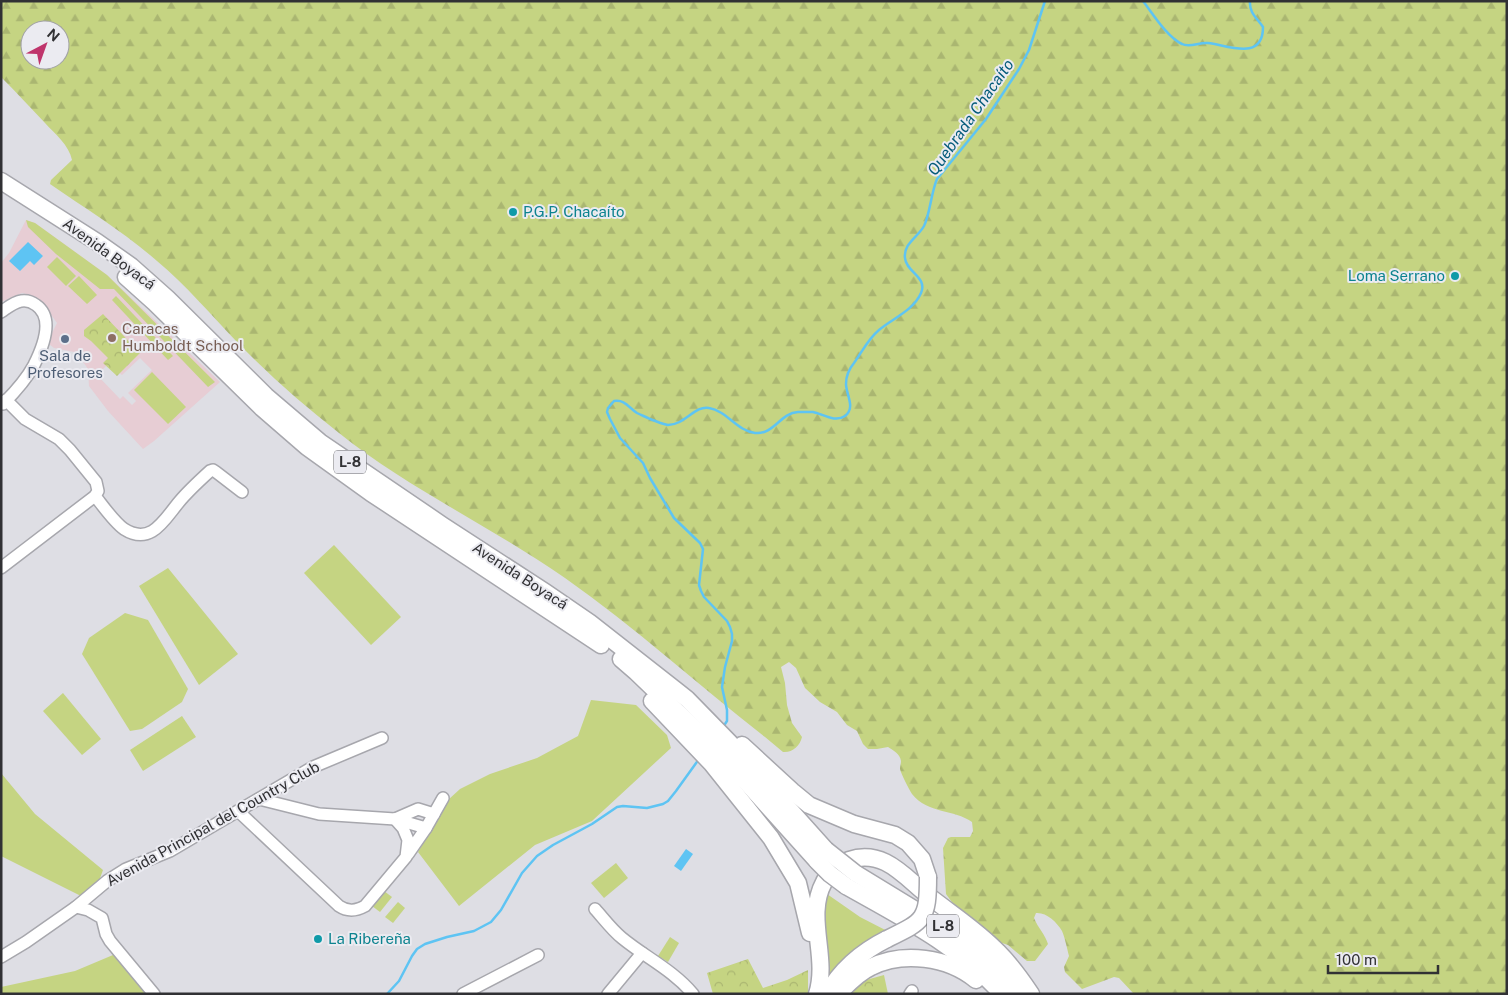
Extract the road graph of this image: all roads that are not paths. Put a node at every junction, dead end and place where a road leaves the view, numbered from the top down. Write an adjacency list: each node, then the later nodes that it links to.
1 (1, 181): 8 (highway, Avenida Boyacá / L-8)
2 (1, 194): 8 (highway, Avenida Boyacá / L-8)
3 (1, 312): 4 (street)
4 (4, 403): 6 (street)
5 (242, 492): 6 (street)
6 (95, 496): 7 (street)
7 (1, 568)
8 (698, 724): 10 (highway); 10 (highway, L-8)
9 (382, 738): 12 (street, Avenida Principal del Country Club)
10 (724, 750): 18 (highway, L-8, bridge); 30 (highway); 32 (highway, bridge)
11 (443, 798): 14 (street)
12 (259, 799): 13 (street, Avenida Principal del Country Club); 15 (street)
13 (238, 811): 17 (street); 19 (street, Avenida Principal del Country Club)
14 (434, 814): 15 (street); 16 (street)
15 (395, 819): 16 (street); 17 (street)
16 (426, 828): 17 (street)
17 (406, 857)
18 (851, 879): 35 (highway, L-8); 36 (highway, L-8)
19 (94, 892): 20 (street, Avenida Principal del Country Club); 22 (street)
20 (76, 906): 22 (street); 25 (street, Avenida Principal del Country Club)
21 (595, 909): 23 (street)
22 (102, 918): 26 (street)
23 (642, 953): 28 (street); 29 (street)
24 (538, 955): 27 (street)
25 (1, 957)
26 (154, 994)
27 (463, 994)
28 (608, 994)
29 (693, 994)
30 (813, 994)
31 (817, 994): 37 (highway)
32 (827, 994)
33 (838, 994): 34 (highway)
34 (994, 994)
35 (1002, 994)
36 (1020, 994)
37 (1032, 994)

